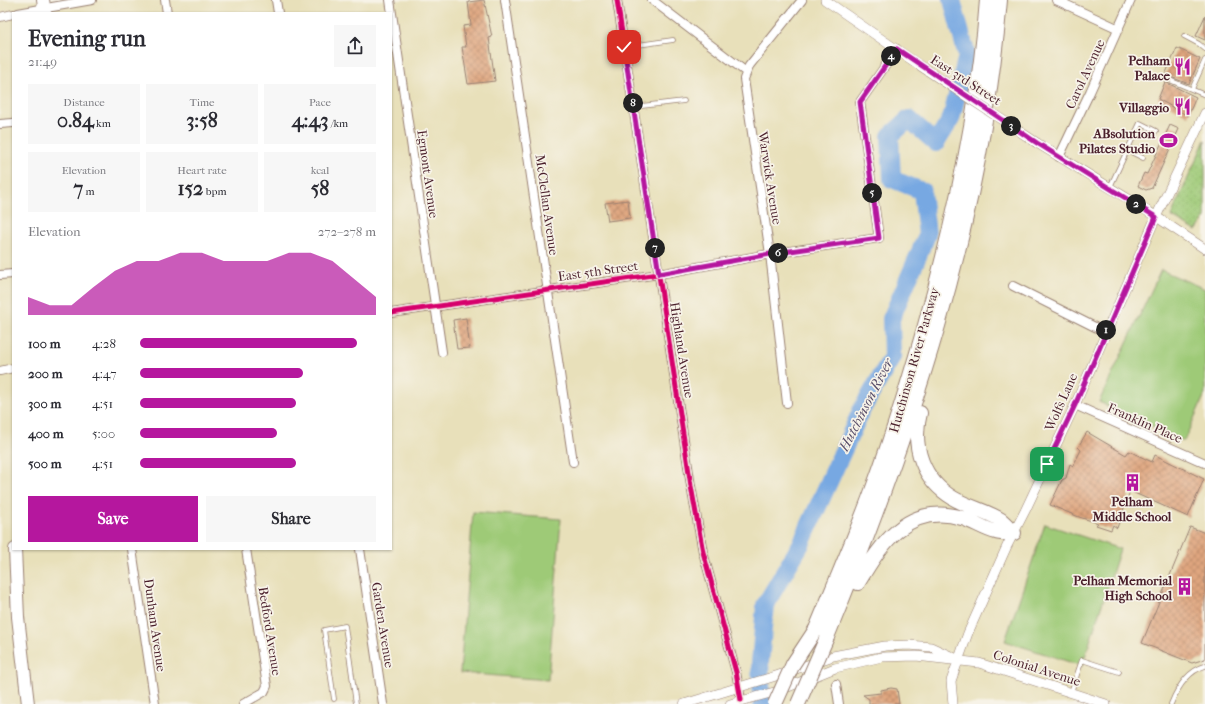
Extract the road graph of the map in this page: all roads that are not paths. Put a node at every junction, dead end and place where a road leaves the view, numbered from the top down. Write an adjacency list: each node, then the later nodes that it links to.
1 (92, 0): 14 (street)
2 (165, 0): 16 (street)
3 (276, 0): 17 (street)
4 (390, 0): 18 (street, Egmont Avenue)
5 (505, 0): 50 (street, McClellan Avenue)
6 (617, 0): 25 (street, Highland Avenue)
7 (652, 0): 29 (street)
8 (802, 0): 29 (street)
9 (825, 0): 26 (street, East 3rd Street)
10 (987, 0): 68 (highway, Hutchinson River Parkway)
11 (1000, 0): 55 (highway, Hutchinson River Parkway)
12 (1056, 0): 22 (street)
13 (1131, 0): 22 (street, Carol Avenue)
14 (44, 7): 15 (street)
15 (22, 12)
16 (167, 12)
17 (278, 12)
18 (392, 12)
19 (12, 14): 21 (street)
20 (392, 14): 51 (street, Egmont Avenue)
21 (0, 17)
22 (1119, 29): 40 (street, Carol Avenue)
23 (1184, 36): 27 (lane)
24 (673, 40): 25 (lane)
25 (624, 47): 34 (street, Highland Avenue)
26 (897, 49): 40 (street, East 3rd Street, bridge); 45 (street, East 5th Street)
27 (1205, 49)
28 (1205, 60): 31 (lane)
29 (746, 72): 45 (street, Warwick Avenue)
30 (1165, 78): 31 (lane)
31 (1192, 89): 32 (lane)
32 (1205, 95)
33 (684, 100): 34 (lane)
34 (633, 107): 47 (street, Highland Avenue)
35 (1205, 113): 43 (street, Wolfs Lane)
36 (12, 123): 37 (street)
37 (0, 124)
38 (1156, 131): 39 (lane)
39 (1127, 150): 41 (lane); 42 (lane)
40 (1059, 157): 42 (street, East 3rd Street)
41 (1143, 158)
42 (1110, 188): 43 (street, East 3rd Street)
43 (1156, 217): 44 (street, East 3rd Street); 53 (street, Wolfs Lane)
44 (1205, 249)
45 (770, 254): 47 (street, East 5th Street); 58 (street, Warwick Avenue)
46 (12, 274): 48 (street)
47 (659, 274): 50 (street, East 5th Street); 73 (street, Highland Avenue)
48 (0, 275)
49 (1013, 286): 53 (street)
50 (547, 289): 51 (street, East 5th Street); 60 (street, McClellan Avenue)
51 (435, 307): 52 (street, East 5th Street); 54 (street, Egmont Avenue)
52 (392, 313)
53 (1105, 332): 59 (street, Wolfs Lane)
54 (442, 352)
55 (927, 366): 62 (highway); 67 (highway, Hutchinson River Parkway)
56 (12, 368): 57 (street)
57 (0, 371)
58 (787, 403)
59 (1075, 405): 61 (street, Franklin Place); 62 (street, Wolfs Lane)
60 (573, 462)
61 (1205, 462)
62 (1014, 533): 67 (highway); 69 (street, Wolfs Lane)
63 (15, 550): 80 (main road)
64 (132, 550): 81 (street, Dunham Avenue)
65 (246, 550): 82 (street, Bedford Avenue)
66 (360, 550): 78 (street, Garden Avenue)
67 (835, 617): 68 (highway, Hutchinson River Parkway)
68 (821, 633): 75 (highway, bridge); 86 (highway, Hutchinson River Parkway, bridge); 87 (highway, Hutchinson River Parkway, bridge)
69 (959, 661): 73 (street, Colonial Avenue); 74 (street, Colonial Avenue); 75 (street, Colonial Avenue); 89 (street, Wolfs Lane)
70 (1205, 666): 91 (lane)
71 (1119, 672): 74 (lane)
72 (836, 684): 88 (street)
73 (741, 686): 77 (street, Highland Avenue); 84 (street, Colonial Avenue)
74 (1071, 692): 79 (street, Colonial Avenue)
75 (776, 697): 77 (street, Colonial Avenue)
76 (334, 699): 83 (lane)
77 (744, 699): 85 (street, Colonial Avenue)
78 (383, 702)
79 (1096, 702): 90 (street, Colonial Avenue)
80 (28, 704)
81 (155, 704)
82 (243, 704)
83 (356, 704)
84 (684, 704)
85 (730, 704)
86 (784, 704)
87 (798, 704)
88 (839, 704)
89 (953, 704)
90 (1106, 704)
91 (1171, 704)

